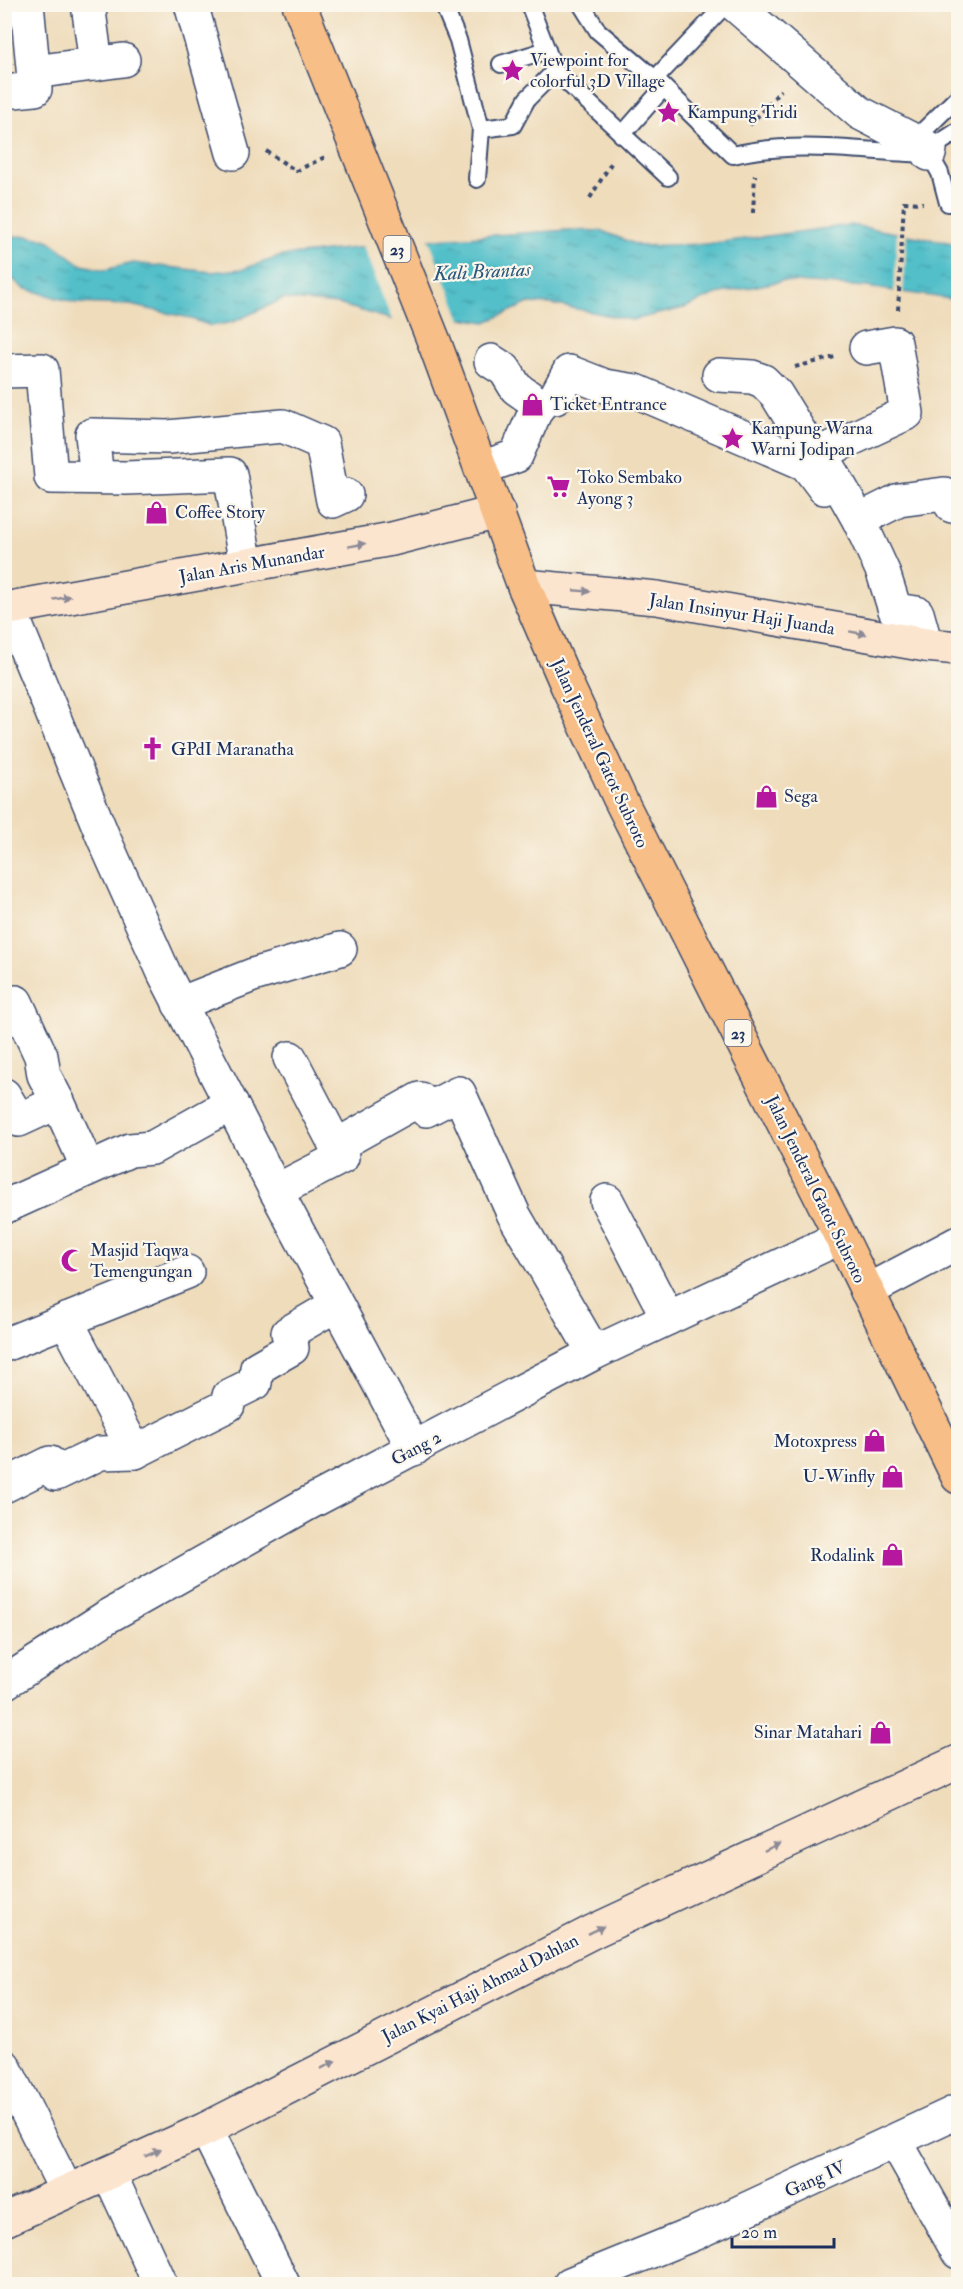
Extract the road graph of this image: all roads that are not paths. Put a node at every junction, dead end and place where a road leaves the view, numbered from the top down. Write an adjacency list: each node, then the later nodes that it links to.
1 (27, 4): 13 (street)
2 (88, 4): 13 (street)
3 (191, 4): 20 (street)
4 (299, 4): 31 (highway, Jalan Jenderal Gatot Subroto / 23)
5 (442, 4): 17 (lane)
6 (529, 4): 10 (lane)
7 (581, 4): 14 (lane)
8 (726, 4): 14 (lane)
9 (734, 4): 21 (street)
10 (547, 50): 11 (lane); 12 (lane)
11 (501, 64)
12 (555, 71): 17 (lane); 19 (lane)
13 (34, 72): 15 (street)
14 (657, 86): 19 (lane); 21 (lane)
15 (4, 92)
16 (958, 97): 21 (lane)
17 (481, 129): 23 (lane)
18 (958, 131): 21 (lane)
19 (624, 137): 22 (lane)
20 (232, 148)
21 (924, 148): 24 (lane)
22 (668, 177)
23 (477, 179)
24 (951, 195)
25 (866, 348): 30 (street)
26 (490, 361): 29 (street)
27 (4, 371): 32 (street)
28 (719, 375): 30 (street)
29 (544, 404): 31 (street); 35 (street)
30 (821, 453): 35 (street)
31 (481, 468): 36 (highway, Jalan Jenderal Gatot Subroto / 23)
32 (97, 477): 33 (street); 37 (street)
33 (346, 495)
34 (958, 504): 35 (street)
35 (851, 508): 40 (street)
36 (498, 512): 37 (main road, Jalan Aris Munandar, one-way to 36); 38 (highway, Jalan Jenderal Gatot Subroto / 23)
37 (246, 565): 39 (main road, Jalan Aris Munandar, one-way to 37)
38 (524, 586): 40 (main road, Jalan Insinyur Haji Juanda, one-way to 40); 54 (highway, Jalan Jenderal Gatot Subroto / 23)
39 (7, 608): 44 (street)
40 (926, 645): 41 (main road, Jalan Insinyur Haji Juanda)
41 (958, 648)
42 (340, 949): 44 (street)
43 (16, 1002): 47 (street)
44 (179, 1004): 48 (street)
45 (290, 1058): 49 (street)
46 (4, 1095): 47 (street)
47 (58, 1102): 50 (street)
48 (231, 1104): 50 (street); 51 (street)
49 (336, 1146): 51 (street); 62 (street)
50 (88, 1167): 53 (street)
51 (276, 1191): 58 (street)
52 (607, 1201): 59 (street)
53 (4, 1207)
54 (841, 1236): 57 (highway, Jalan Jenderal Gatot Subroto / 23); 59 (street, Gang 2)
55 (958, 1243): 57 (street)
56 (187, 1272): 60 (street)
57 (867, 1291): 65 (highway, Jalan Jenderal Gatot Subroto / 23)
58 (336, 1305): 63 (street); 64 (street)
59 (668, 1318): 62 (street, Gang 2)
60 (66, 1320): 61 (street); 64 (street)
61 (4, 1345)
62 (594, 1353): 63 (street, Gang 2)
63 (414, 1449): 67 (street, Gang 2)
64 (135, 1452): 66 (street)
65 (958, 1477)
66 (4, 1486)
67 (4, 1683)
68 (958, 1762): 71 (main road, Jalan Kyai Haji Ahmad Dahlan, one-way to 68)
69 (4, 2066): 74 (street)
70 (958, 2114): 72 (street, Gang IV)
71 (206, 2129): 73 (main road, Jalan Kyai Haji Ahmad Dahlan, one-way to 71); 78 (street)
72 (896, 2142): 76 (street); 79 (street, Gang IV)
73 (109, 2172): 74 (main road, Jalan Kyai Haji Ahmad Dahlan); 77 (street)
74 (66, 2190): 75 (main road, Jalan Kyai Haji Ahmad Dahlan)
75 (4, 2220)
76 (958, 2252)
77 (160, 2284)
78 (283, 2284)
79 (570, 2284)

